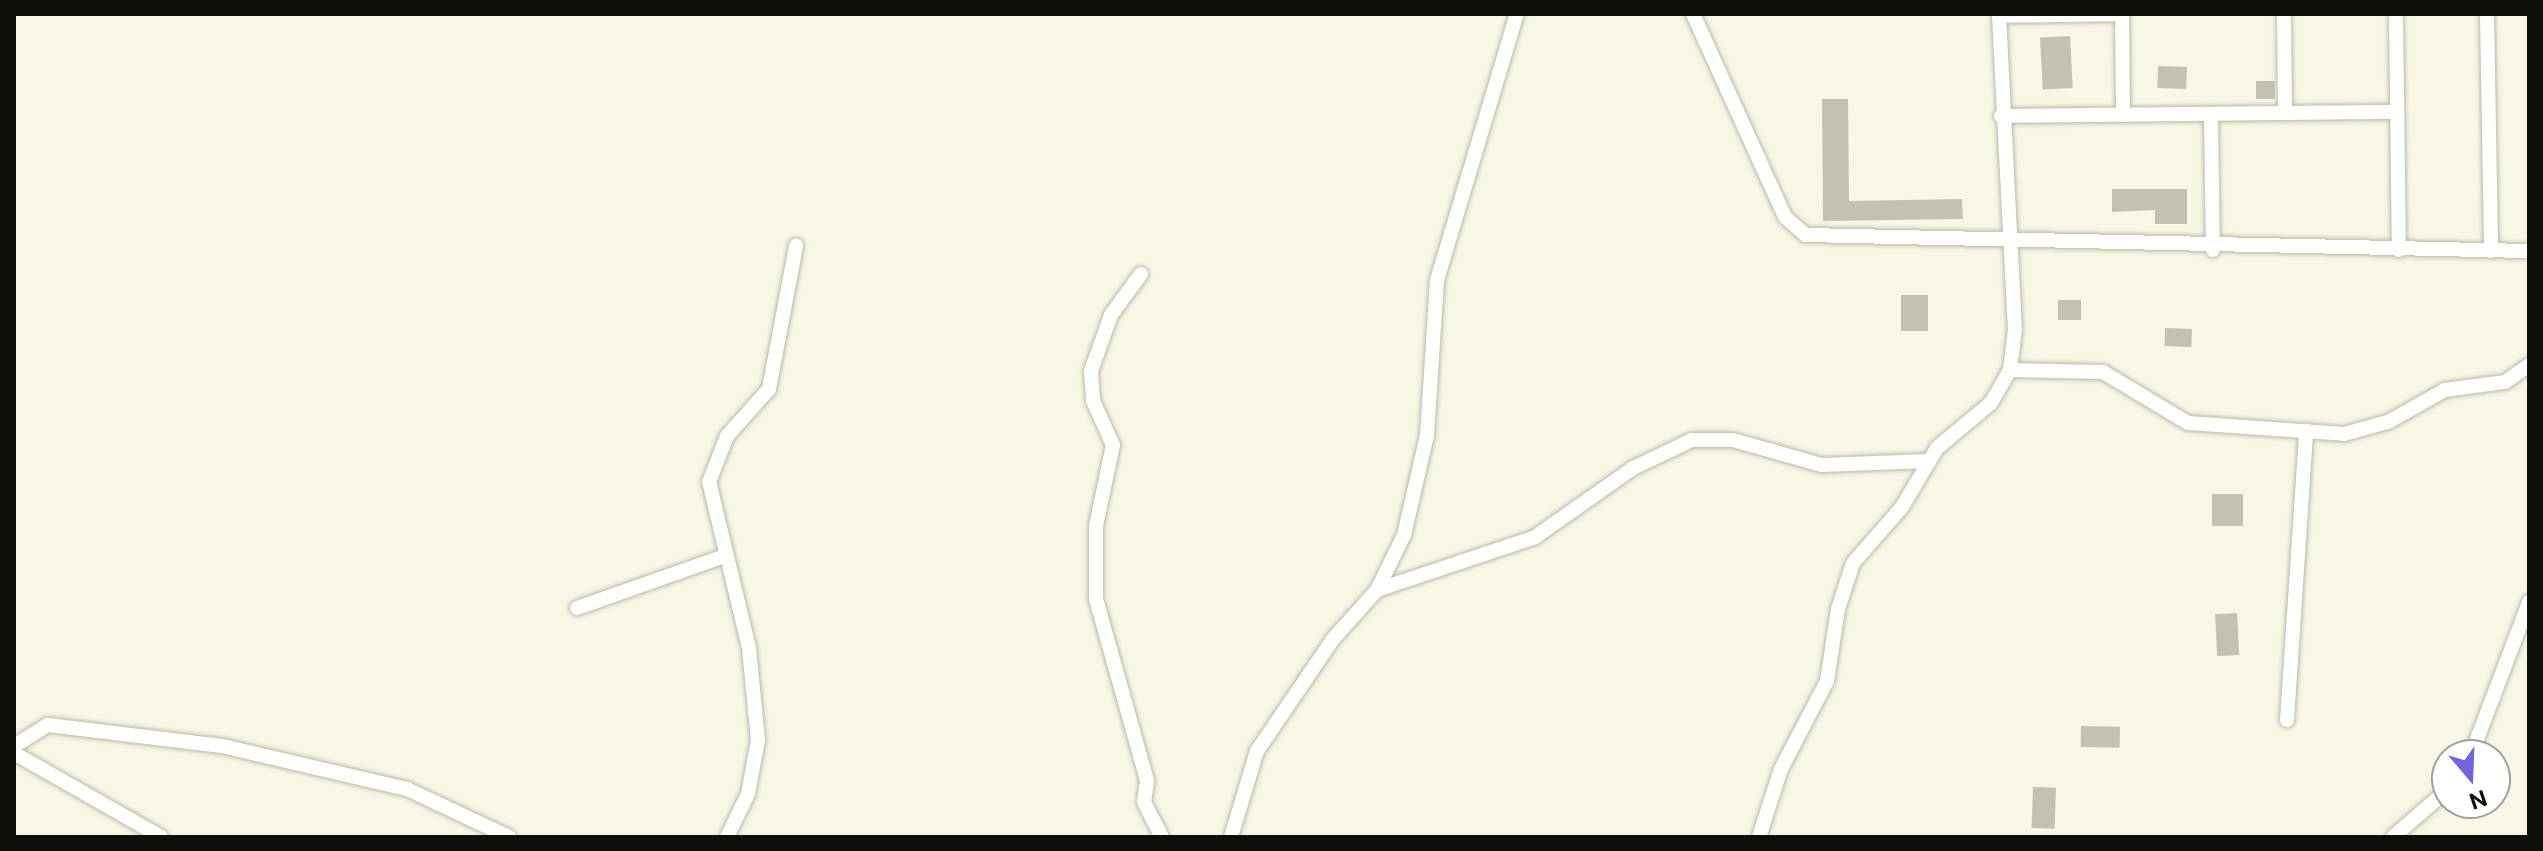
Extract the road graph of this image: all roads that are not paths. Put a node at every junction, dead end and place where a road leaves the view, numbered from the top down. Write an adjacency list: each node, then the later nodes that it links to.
1 (1517, 14): 25 (street)
2 (1693, 14): 13 (street)
3 (2122, 14): 7 (street); 11 (street)
4 (2284, 14): 9 (street)
5 (2396, 14): 8 (street)
6 (2487, 14): 17 (street)
7 (1999, 15): 12 (street)
8 (2397, 112): 9 (street); 16 (street)
9 (2285, 113): 10 (street)
10 (2211, 114): 11 (street); 15 (street)
11 (2123, 115): 12 (street)
12 (2001, 116): 13 (street)
13 (2005, 244): 15 (street); 21 (street)
14 (796, 246): 24 (street)
15 (2213, 250): 16 (street)
16 (2399, 250): 17 (street)
17 (2491, 251): 18 (street)
18 (2529, 251)
19 (1141, 274): 36 (street)
20 (2529, 365): 22 (street)
21 (2010, 370): 22 (street); 23 (street)
22 (2306, 431): 28 (street)
23 (1928, 461): 25 (street); 38 (street)
24 (722, 557): 27 (street); 35 (street)
25 (1377, 590): 37 (street)
26 (2529, 602): 29 (street)
27 (577, 608)
28 (2287, 720)
29 (2477, 739)
30 (14, 746): 34 (street)
31 (14, 753): 33 (street)
32 (2431, 804): 39 (street)
33 (161, 837)
34 (509, 837)
35 (727, 837)
36 (1162, 837)
37 (1231, 837)
38 (1759, 837)
39 (2393, 837)

